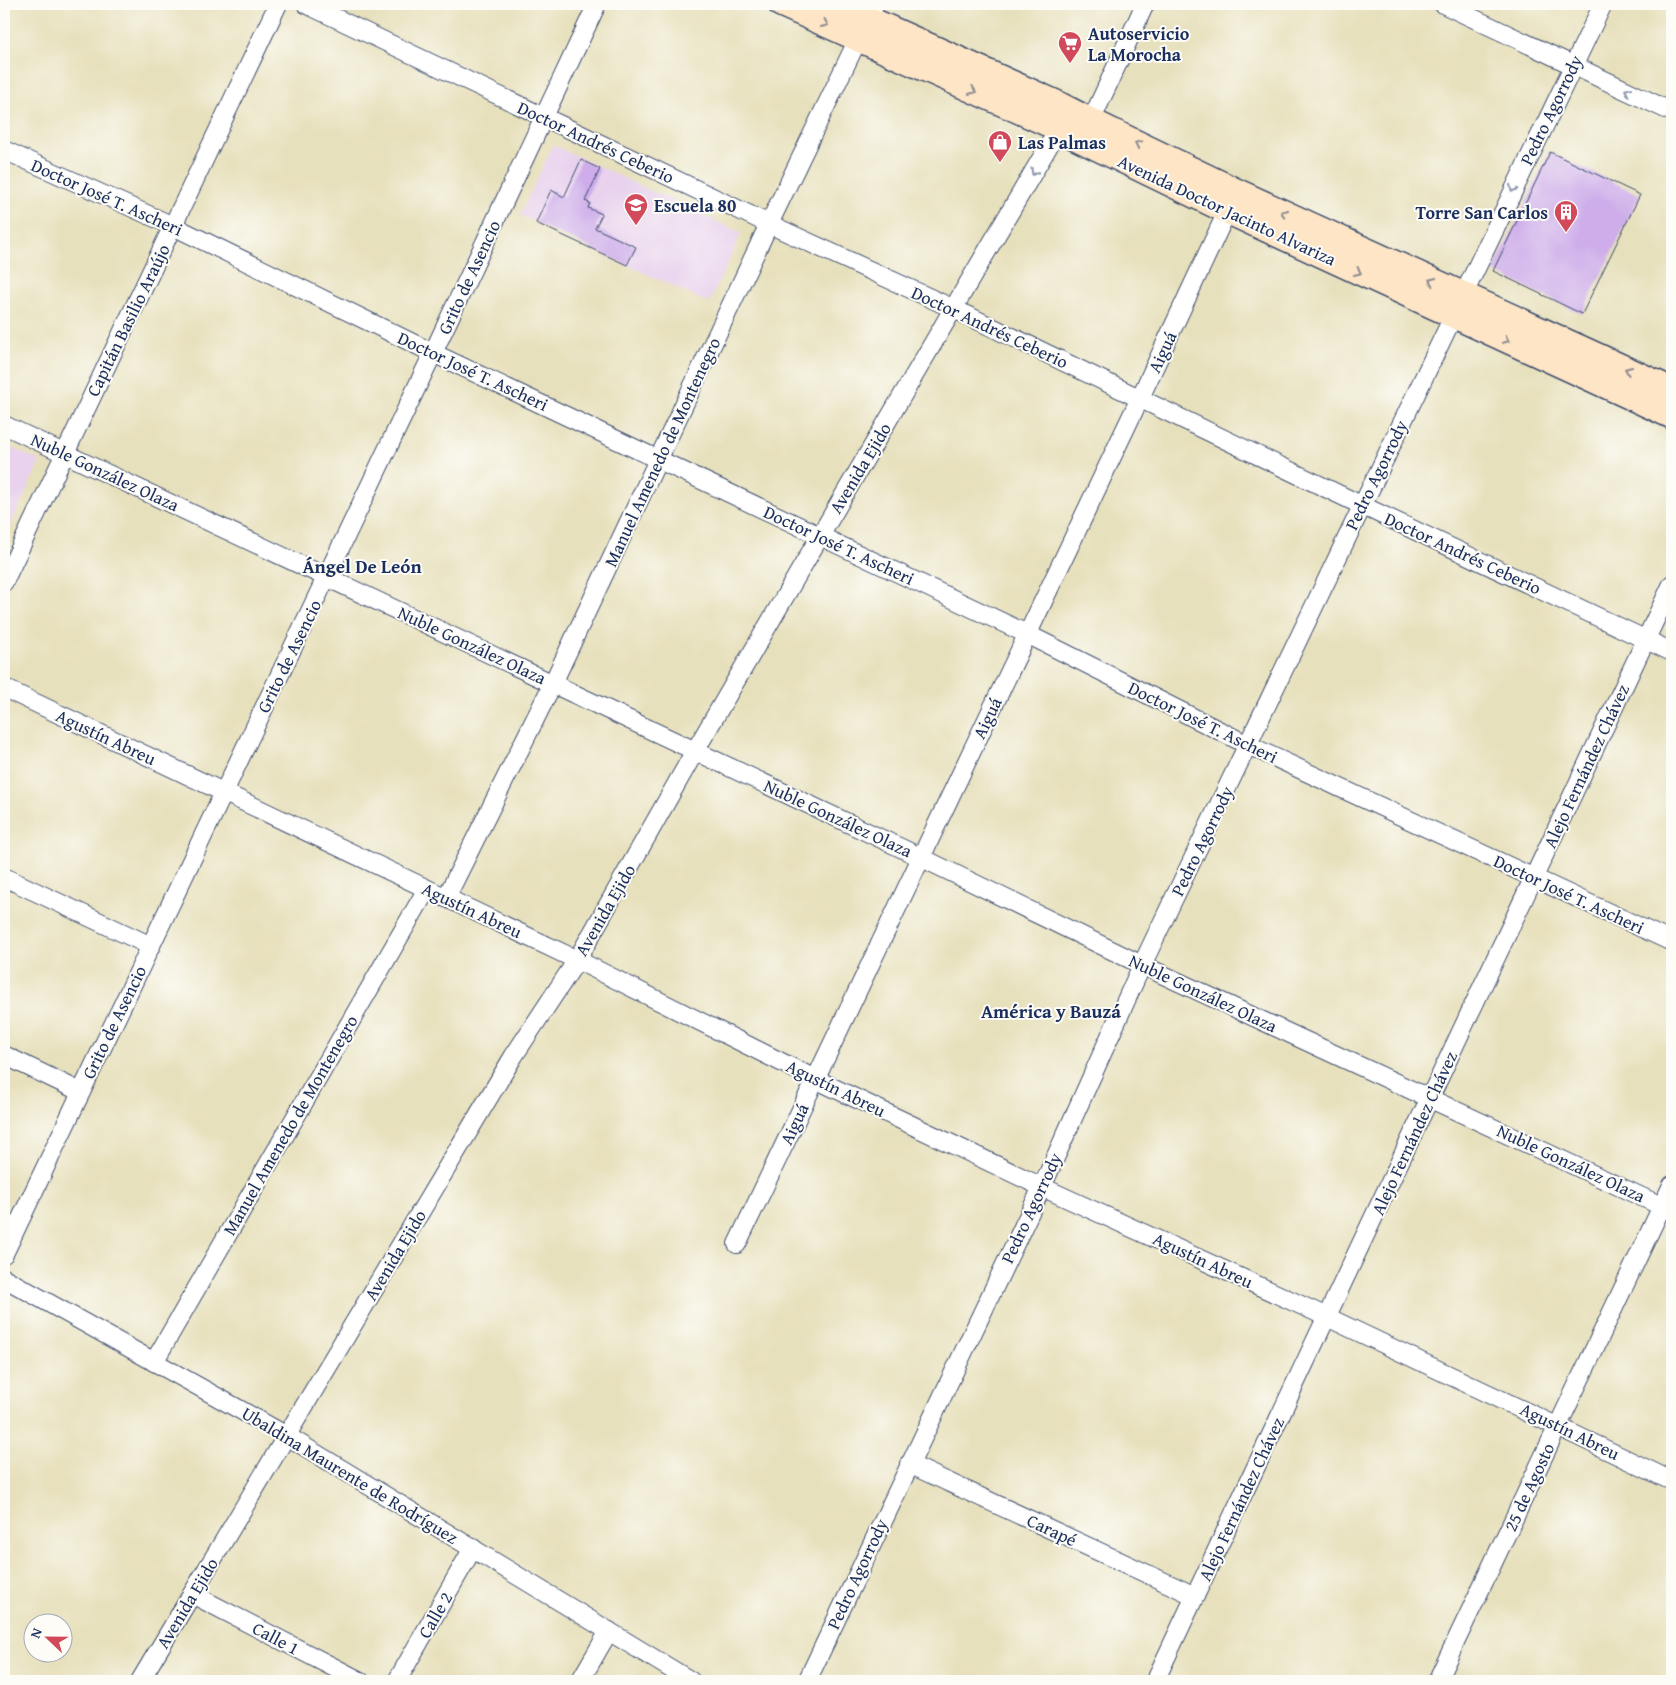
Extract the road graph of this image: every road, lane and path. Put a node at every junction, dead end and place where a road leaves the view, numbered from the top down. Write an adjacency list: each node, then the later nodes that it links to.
1 (278, 4): 18 (street, Capitán Basilio Araújo)
2 (306, 4): 12 (street, Doctor Andrés Ceberio)
3 (597, 4): 12 (street, Grito de Asencio)
4 (781, 4): 9 (main road, Avenida Doctor Jacinto Alvariza, one-way to 9)
5 (835, 4): 9 (main road, Avenida Doctor Jacinto Alvariza)
6 (1145, 4): 14 (street)
7 (1443, 4): 10 (street)
8 (1603, 4): 10 (street, Pedro Agorrody)
9 (867, 21): 13 (main road, Avenida Doctor Jacinto Alvariza, one-way to 13); 14 (main road, Avenida Doctor Jacinto Alvariza); 17 (street, Manuel Amenedo de Montenegro)
10 (1573, 65): 11 (street, one-way to 10); 19 (street, Pedro Agorrody, one-way to 19)
11 (1672, 112)
12 (543, 117): 17 (street, Doctor Andrés Ceberio); 21 (street, Grito de Asencio)
13 (1058, 130): 14 (main road, Avenida Doctor Jacinto Alvariza); 20 (street, Avenida Ejido, one-way to 20)
14 (1086, 131): 16 (main road, Avenida Doctor Jacinto Alvariza)
15 (4, 150): 18 (street, Doctor José T. Ascheri)
16 (1232, 201): 19 (main road, Avenida Doctor Jacinto Alvariza); 23 (street, Aiguá)
17 (769, 224): 20 (street, Doctor Andrés Ceberio); 27 (street, Manuel Amenedo de Montenegro)
18 (173, 226): 21 (street, Doctor José T. Ascheri); 26 (street, Capitán Basilio Araújo)
19 (1457, 305): 22 (main road, Avenida Doctor Jacinto Alvariza, one-way to 19); 24 (main road, Avenida Doctor Jacinto Alvariza, one-way to 24); 28 (street, Pedro Agorrody)
20 (954, 309): 23 (street, Doctor Andrés Ceberio); 29 (street, Avenida Ejido)
21 (433, 353): 27 (street, Doctor José T. Ascheri); 30 (street, Grito de Asencio)
22 (1672, 390)
23 (1140, 398): 28 (street, Doctor Andrés Ceberio); 33 (street, Aiguá)
24 (1672, 416)
25 (4, 425): 26 (street, Nuble González Olaza)
26 (64, 452): 30 (street, Nuble González Olaza); 31 (street, Capitán Basilio Araújo)
27 (659, 459): 29 (street, Doctor José T. Ascheri); 36 (street, Manuel Amenedo de Montenegro)
28 (1361, 505): 34 (street, Doctor Andrés Ceberio); 38 (street, Pedro Agorrody)
29 (820, 536): 33 (street, Doctor José T. Ascheri); 39 (street, Avenida Ejido)
30 (326, 578): 36 (street, Nuble González Olaza); 40 (street, Grito de Asencio)
31 (4, 582)
32 (1672, 584): 34 (street, Alejo Fernández Chávez)
33 (1026, 634): 38 (street, Doctor José T. Ascheri); 41 (street, Aiguá)
34 (1646, 639): 35 (street, Doctor Andrés Ceberio); 43 (street, Alejo Fernández Chávez)
35 (1672, 652)
36 (553, 683): 39 (street, Nuble González Olaza); 45 (street, Manuel Amenedo de Montenegro)
37 (4, 688): 40 (street, Agustín Abreu)
38 (1248, 745): 43 (street, Doctor José T. Ascheri); 49 (street, Pedro Agorrody)
39 (695, 751): 41 (street, Nuble González Olaza); 48 (street, Avenida Ejido)
40 (224, 793): 44 (street, Agustín Abreu); 47 (street, Grito de Asencio)
41 (920, 857): 49 (street, Nuble González Olaza); 51 (street, Aiguá)
42 (4, 877): 47 (street)
43 (1534, 878): 46 (street, Doctor José T. Ascheri); 53 (street, Alejo Fernández Chávez)
44 (427, 889): 45 (street, Agustín Abreu); 61 (street, Manuel Amenedo de Montenegro)
45 (446, 898): 48 (street, Agustín Abreu)
46 (1672, 942)
47 (150, 946): 52 (street, Grito de Asencio)
48 (577, 960): 51 (street, Agustín Abreu); 63 (street, Avenida Ejido)
49 (1142, 965): 53 (street, Nuble González Olaza); 55 (street, Pedro Agorrody)
50 (4, 1055): 52 (street)
51 (815, 1079): 55 (street, Agustín Abreu); 57 (street, Aiguá)
52 (81, 1092): 58 (street, Grito de Asencio)
53 (1430, 1098): 56 (street, Nuble González Olaza); 60 (street, Alejo Fernández Chávez)
54 (1672, 1184): 56 (street, 25 de Agosto)
55 (1042, 1187): 60 (street, Agustín Abreu); 64 (street, Pedro Agorrody)
56 (1667, 1208): 62 (street, 25 de Agosto)
57 (737, 1244)
58 (4, 1254)
59 (4, 1278): 61 (street, Ubaldina Maurente de Rodríguez)
60 (1327, 1317): 62 (street, Agustín Abreu); 68 (street, Alejo Fernández Chávez)
61 (154, 1362): 63 (street, Ubaldina Maurente de Rodríguez)
62 (1558, 1425): 65 (street, Agustín Abreu); 70 (street, 25 de Agosto)
63 (287, 1436): 66 (street, Ubaldina Maurente de Rodríguez); 67 (street, Avenida Ejido)
64 (909, 1464): 68 (street, Carapé); 76 (street, Pedro Agorrody)
65 (1672, 1481)
66 (473, 1548): 69 (street, Ubaldina Maurente de Rodríguez); 73 (street, Calle 2)
67 (192, 1594): 71 (street, Avenida Ejido); 72 (street, Calle 1)
68 (1195, 1596): 77 (street, Alejo Fernández Chávez)
69 (609, 1631): 74 (street); 75 (street, Ubaldina Maurente de Rodríguez)
70 (1440, 1680)
71 (140, 1681)
72 (360, 1681)
73 (396, 1681)
74 (580, 1681)
75 (691, 1681)
76 (807, 1681)
77 (1155, 1681)

